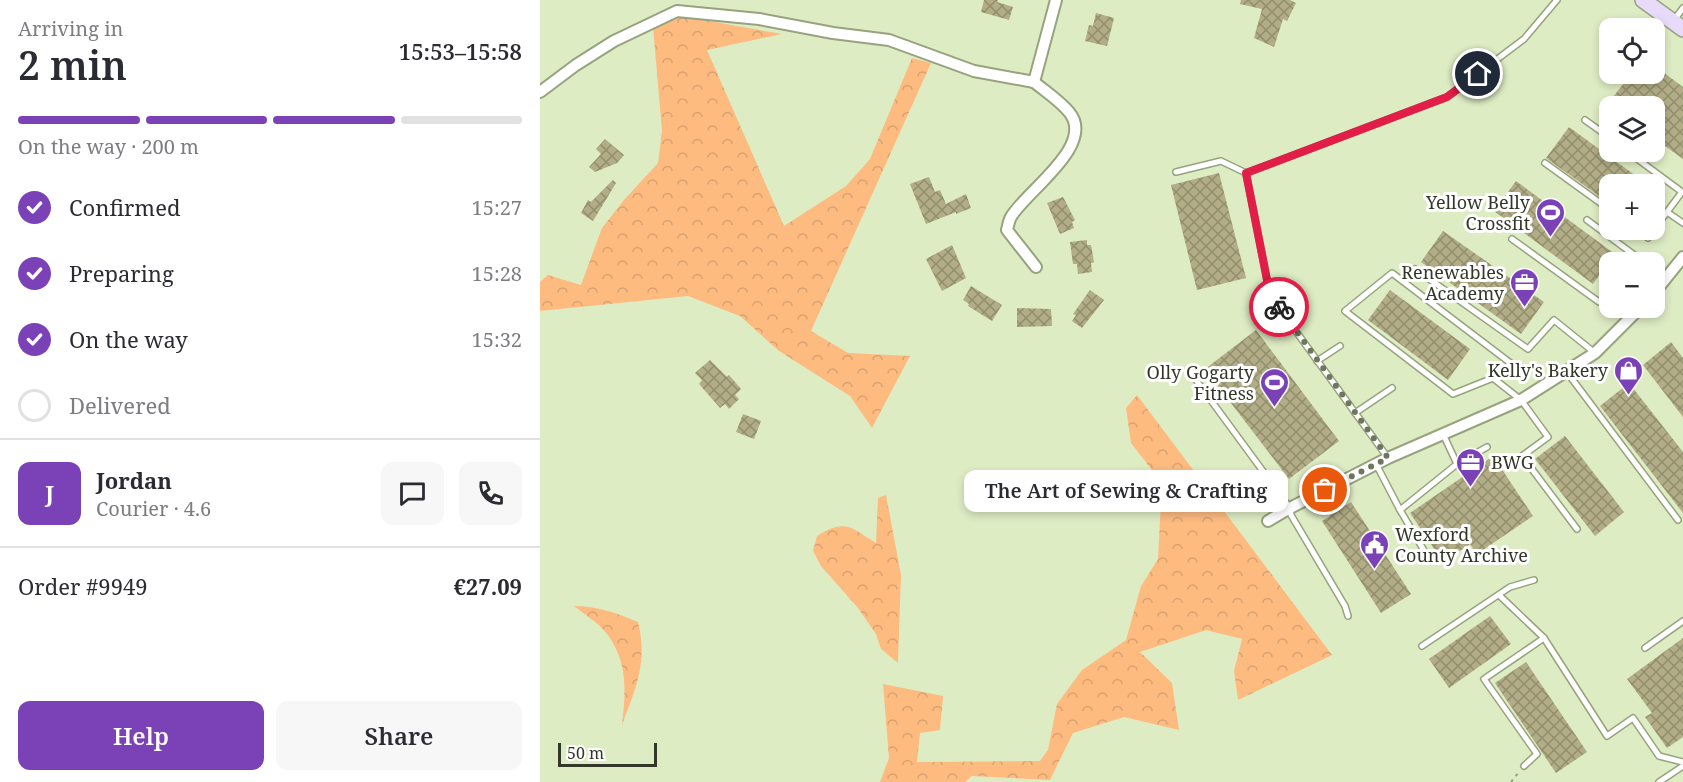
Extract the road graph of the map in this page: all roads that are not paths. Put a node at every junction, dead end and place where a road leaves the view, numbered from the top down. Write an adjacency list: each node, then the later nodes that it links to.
1 (1056, 0): 6 (street)
2 (1557, 0): 13 (lane)
3 (1643, 0): 5 (main road)
4 (1683, 8): 5 (lane)
5 (1678, 25)
6 (1034, 82): 7 (street); 22 (street)
7 (540, 92)
8 (1585, 120): 9 (lane)
9 (1599, 130)
10 (1642, 162): 15 (lane)
11 (1545, 163): 14 (lane)
12 (1176, 172): 13 (lane)
13 (1246, 173): 29 (lane)
14 (1599, 202)
15 (1667, 213): 16 (lane); 18 (lane)
16 (1665, 215)
17 (1587, 220): 20 (lane)
18 (1683, 223)
19 (1512, 239): 25 (lane)
20 (1630, 252)
21 (1683, 257): 24 (street)
22 (1036, 267)
23 (1415, 269): 28 (lane)
24 (1665, 279)
25 (1599, 302)
26 (1630, 318): 28 (street)
27 (1340, 346): 29 (lane)
28 (1595, 353): 30 (street)
29 (1317, 361): 35 (lane)
30 (1566, 371): 34 (street); 43 (lane)
31 (1493, 378): 31 (lane); 34 (lane)
32 (1196, 380): 41 (lane)
33 (1392, 388): 35 (lane)
34 (1521, 400): 36 (street); 45 (lane)
35 (1355, 413): 38 (lane)
36 (1443, 434): 38 (street); 40 (lane)
37 (1486, 447): 40 (lane)
38 (1388, 458): 39 (street)
39 (1376, 464): 41 (street); 42 (lane)
40 (1457, 464): 42 (lane)
41 (1290, 508): 44 (street); 49 (lane)
42 (1400, 510): 46 (lane)
43 (1678, 520)
44 (1268, 521)
45 (1577, 529)
46 (1429, 559)
47 (1534, 580): 48 (lane)
48 (1499, 594): 51 (lane); 52 (lane)
49 (1348, 616)
50 (1683, 621): 53 (lane)
51 (1545, 638): 54 (lane); 55 (lane)
52 (1422, 646)
53 (1645, 648)
54 (1683, 764): 56 (lane)
55 (1524, 766)
56 (1659, 782)

